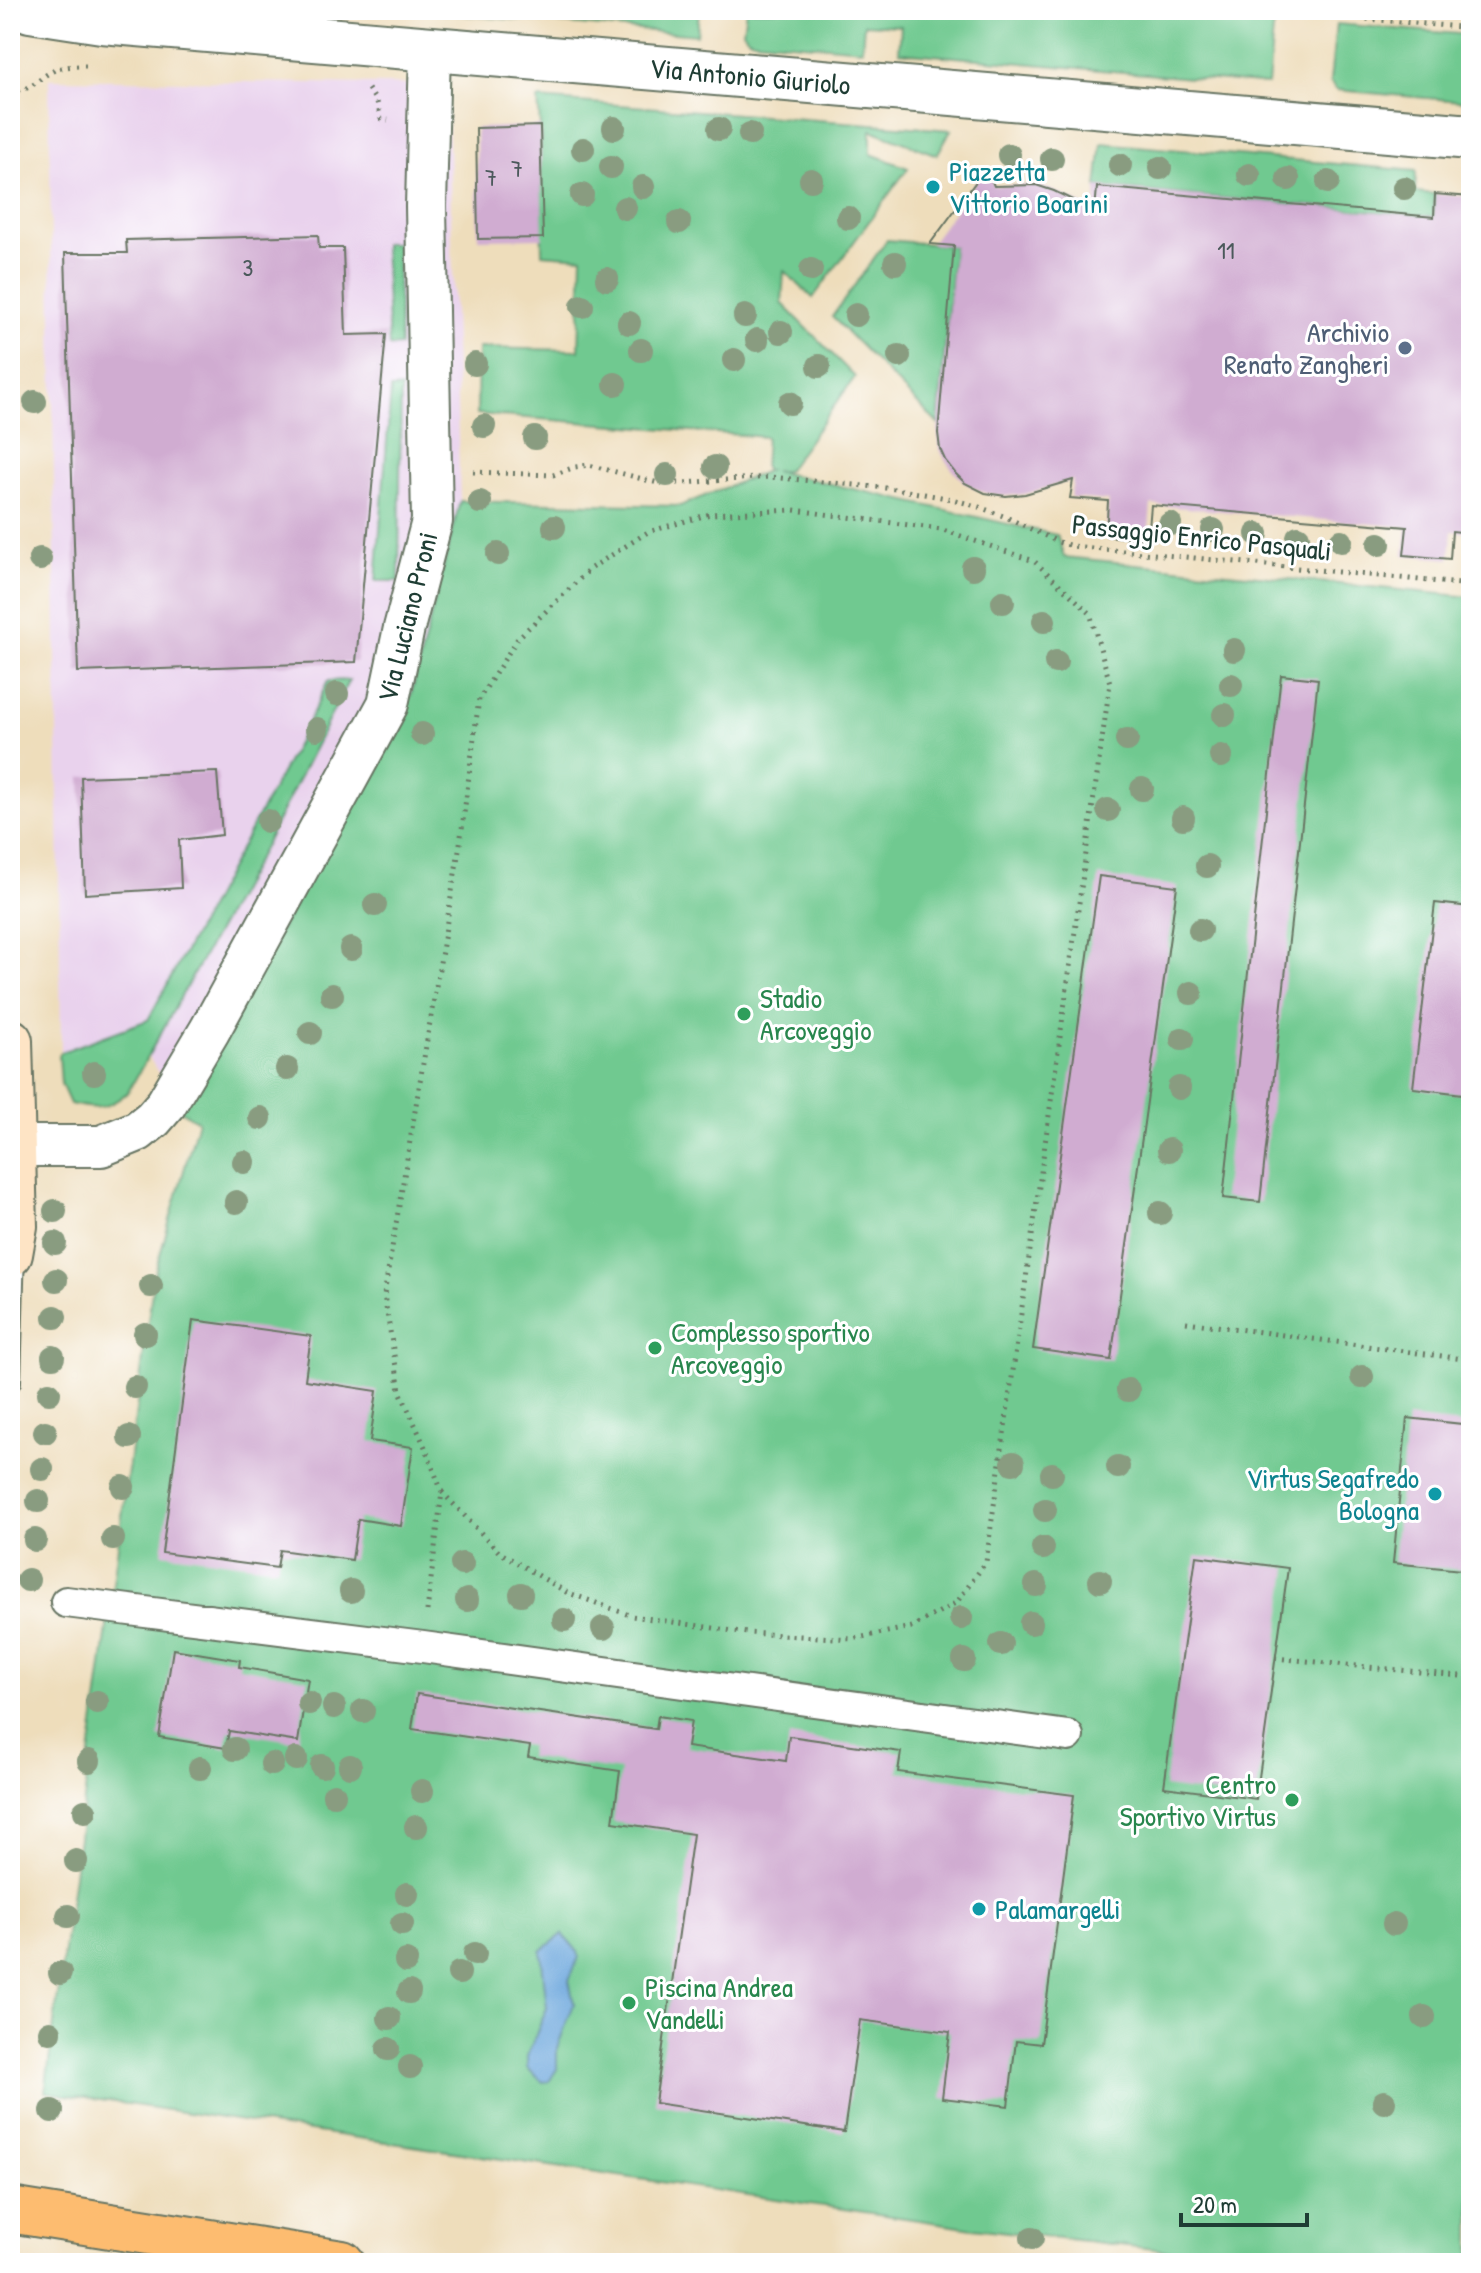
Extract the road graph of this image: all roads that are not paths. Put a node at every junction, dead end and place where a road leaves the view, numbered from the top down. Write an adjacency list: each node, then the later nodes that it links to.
1 (30, 10): 2 (street, Via Antonio Giuriolo)
2 (430, 50): 3 (street, Via Antonio Giuriolo); 5 (street, Via Luciano Proni)
3 (1471, 137)
4 (10, 1041): 5 (main road)
5 (11, 1149): 6 (main road)
6 (12, 1240): 7 (lane)
7 (10, 1382)
8 (66, 1602): 9 (street)
9 (1068, 1736)
10 (10, 2210): 11 (highway)
11 (342, 2263)

